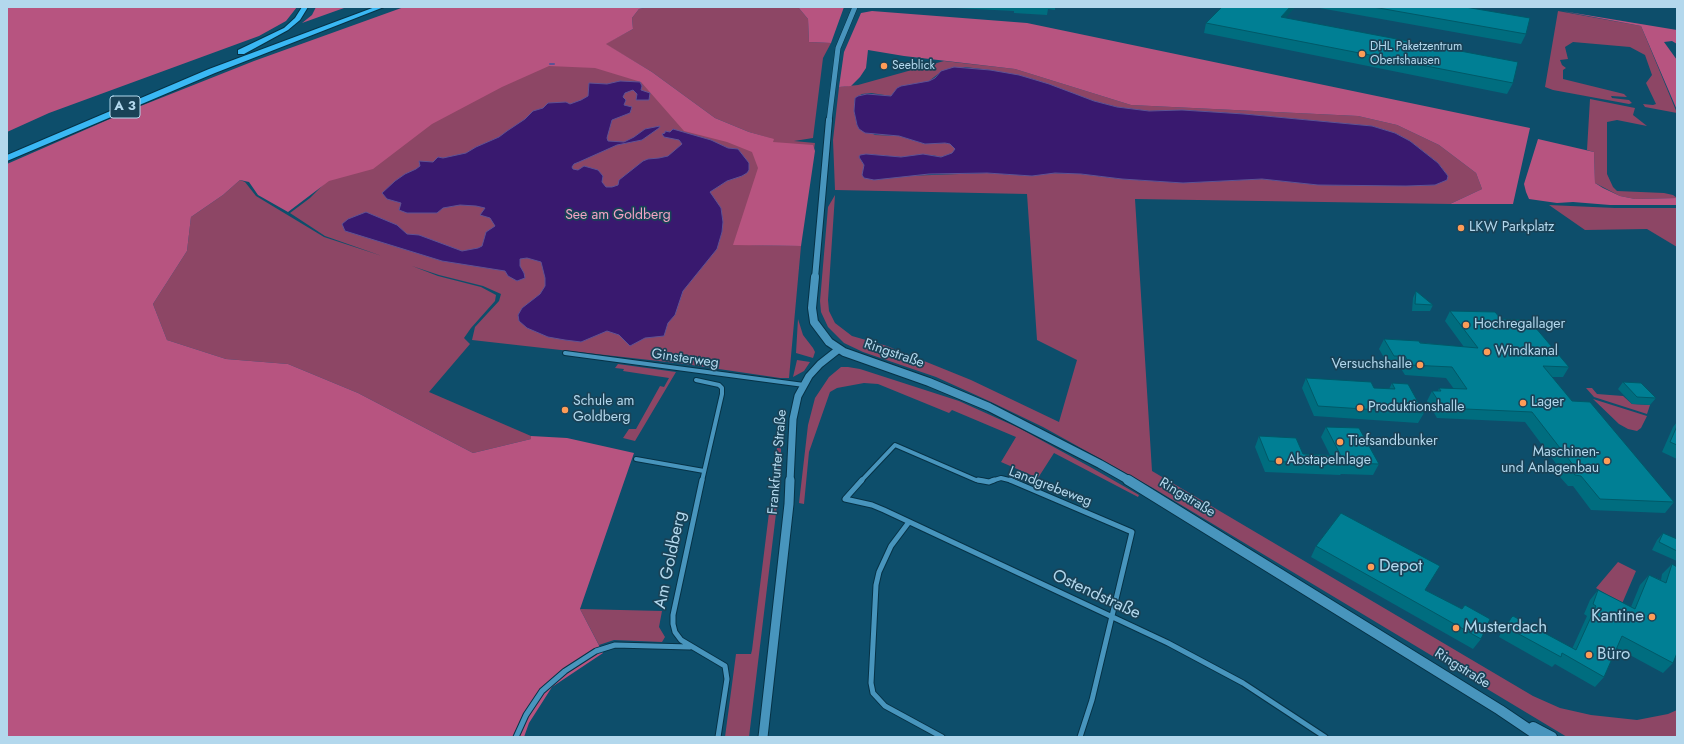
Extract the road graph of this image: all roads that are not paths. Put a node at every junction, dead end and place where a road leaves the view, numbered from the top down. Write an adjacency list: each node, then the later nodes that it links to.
1 (305, 7): 5 (highway)
2 (365, 7): 5 (highway, A 3)
3 (382, 7): 7 (highway, A 3)
4 (855, 7): 8 (main road)
5 (220, 61): 6 (highway, A 3)
6 (7, 149)
7 (7, 158)
8 (838, 349): 11 (street, Frankfurter Straße); 18 (main road, Ringstraße)
9 (565, 353): 11 (street, Ginsterweg)
10 (696, 380): 13 (street, Am Goldberg)
11 (804, 385): 21 (street, Frankfurter Straße)
12 (636, 459): 13 (street)
13 (704, 471): 17 (street, Am Goldberg)
14 (845, 499): 15 (street, Ostendstraße); 16 (street, Landgrebeweg)
15 (909, 522): 16 (street, Ostendstraße); 22 (street)
16 (1112, 618): 23 (street); 24 (street, Ostendstraße)
17 (691, 647): 19 (street, Am Goldberg); 20 (street, Am Goldberg)
18 (1500, 710): 25 (main road, Ringstraße); 26 (main road, Ringstraße)
19 (516, 737)
20 (718, 737)
21 (763, 737)
22 (942, 737)
23 (1080, 737)
24 (1326, 737)
25 (1540, 737)
26 (1552, 737)

